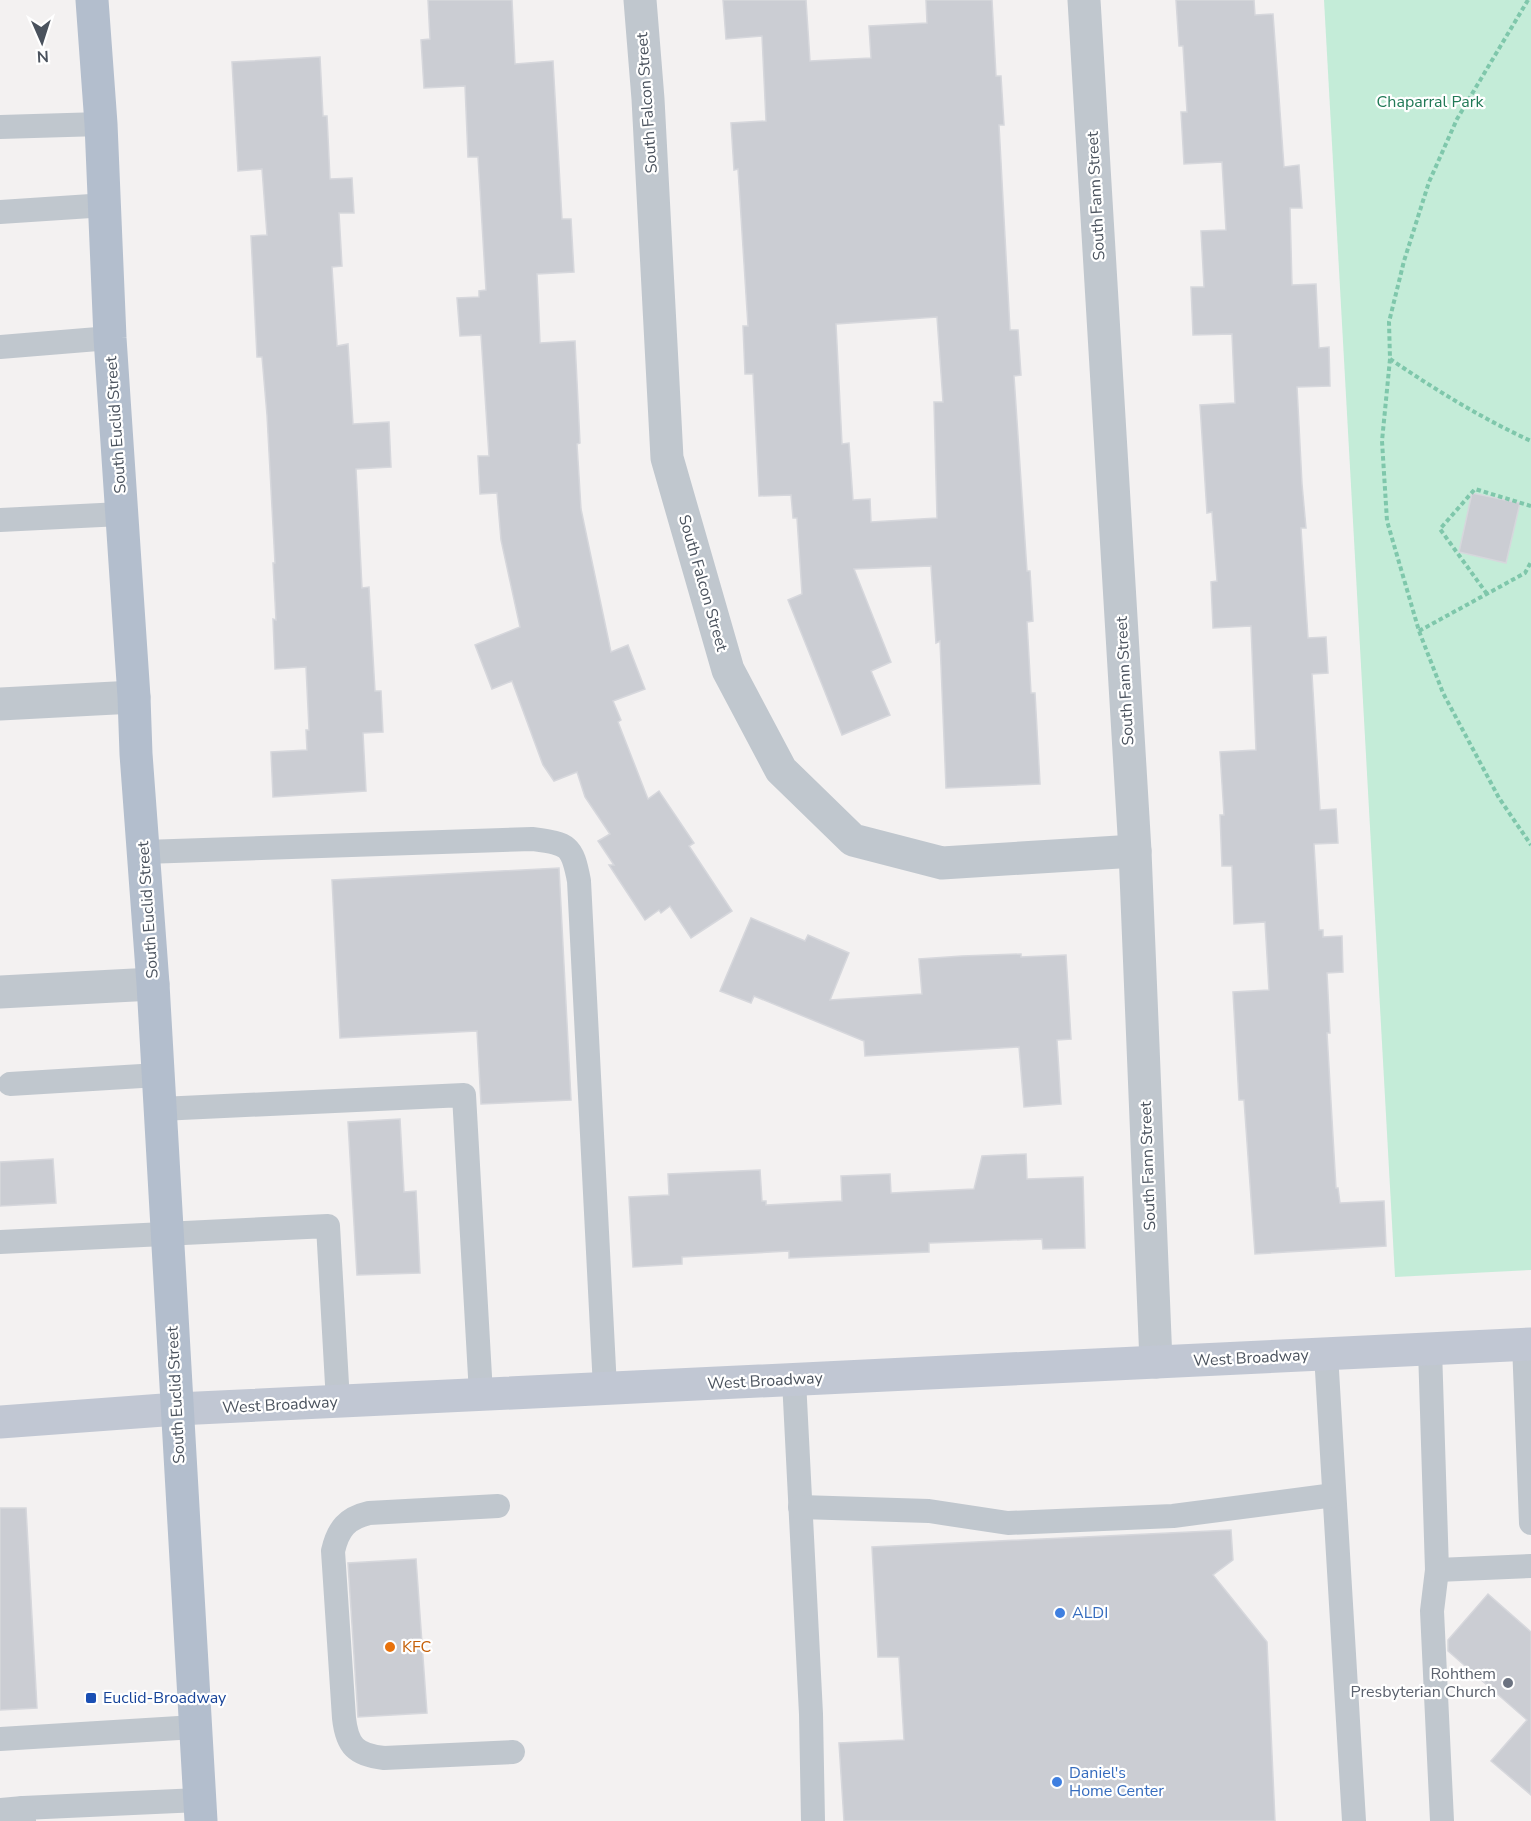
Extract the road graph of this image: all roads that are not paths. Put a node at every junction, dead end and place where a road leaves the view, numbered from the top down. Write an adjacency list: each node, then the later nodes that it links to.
1 (92, 0): 4 (main road, South Euclid Street)
2 (640, 0): 14 (street, South Falcon Street)
3 (1084, 0): 14 (street, South Fann Street)
4 (101, 124): 5 (lane); 6 (main road, South Euclid Street)
5 (0, 127)
6 (106, 205): 7 (lane); 8 (main road, South Euclid Street)
7 (0, 212)
8 (110, 338): 9 (lane); 10 (main road, South Euclid Street)
9 (0, 347)
10 (121, 514): 11 (lane); 12 (main road, South Euclid Street)
11 (0, 520)
12 (134, 697): 13 (street); 15 (main road, South Euclid Street)
13 (0, 704)
14 (1135, 850): 26 (street, South Fann Street)
15 (144, 852): 16 (main road, South Euclid Street); 28 (lane)
16 (153, 984): 17 (street); 18 (main road, South Euclid Street)
17 (0, 992)
18 (158, 1075): 19 (lane); 20 (main road, South Euclid Street)
19 (10, 1084)
20 (160, 1109): 21 (main road, South Euclid Street); 29 (lane)
21 (167, 1233): 22 (lane); 30 (lane); 31 (main road, South Euclid Street)
22 (0, 1242)
23 (1527, 1344): 24 (main road, West Broadway); 36 (lane)
24 (1430, 1348): 25 (main road, West Broadway); 38 (lane)
25 (1326, 1354): 26 (main road, West Broadway); 33 (lane)
26 (1156, 1362): 27 (main road, West Broadway)
27 (794, 1380): 28 (main road, West Broadway); 35 (lane)
28 (605, 1388): 29 (main road, West Broadway)
29 (481, 1394): 30 (main road, West Broadway)
30 (338, 1402): 31 (main road, West Broadway)
31 (177, 1409): 32 (main road, West Broadway); 39 (main road, South Euclid Street)
32 (0, 1422)
33 (1335, 1495): 35 (lane); 45 (lane)
34 (498, 1506): 41 (lane)
35 (800, 1507): 44 (lane)
36 (1531, 1523)
37 (1531, 1566): 38 (lane)
38 (1437, 1570): 46 (lane)
39 (195, 1727): 40 (lane); 42 (main road, South Euclid Street)
40 (0, 1739)
41 (513, 1752)
42 (200, 1811): 43 (lane)
43 (16, 1813)
44 (813, 1821)
45 (1354, 1821)
46 (1442, 1821)

